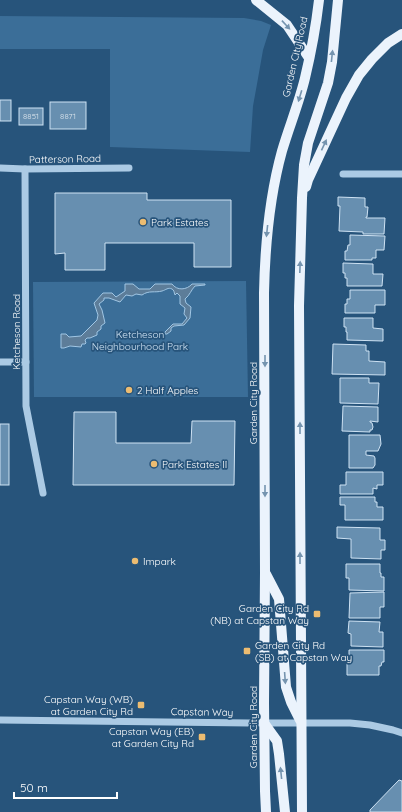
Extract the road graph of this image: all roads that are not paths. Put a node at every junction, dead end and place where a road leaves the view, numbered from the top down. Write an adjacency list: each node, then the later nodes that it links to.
1 (256, 0): 5 (main road, one-way to 5)
2 (319, 0): 5 (main road, Garden City Road)
3 (338, 0): 11 (main road, one-way to 3)
4 (402, 34): 11 (main road, one-way to 4)
5 (309, 58): 15 (main road, Garden City Road, one-way to 15)
6 (0, 168): 8 (street, Patterson Road)
7 (129, 168): 8 (street, Patterson Road)
8 (25, 169): 13 (street, Ketcheson Road)
9 (343, 174): 10 (street)
10 (402, 174)
11 (302, 198): 18 (main road, one-way to 11)
12 (0, 362): 13 (street)
13 (26, 362): 14 (street, Ketcheson Road)
14 (43, 493)
15 (265, 572): 17 (main road, Garden City Road); 18 (main road, one-way to 18)
16 (0, 720): 17 (street, Capstan Way)
17 (264, 723): 18 (street, Capstan Way); 20 (main road, Garden City Road); 21 (main road, one-way to 17)
18 (301, 723): 19 (street, Capstan Way); 22 (main road)
19 (402, 733)
20 (266, 812)
21 (285, 812)
22 (302, 812)

